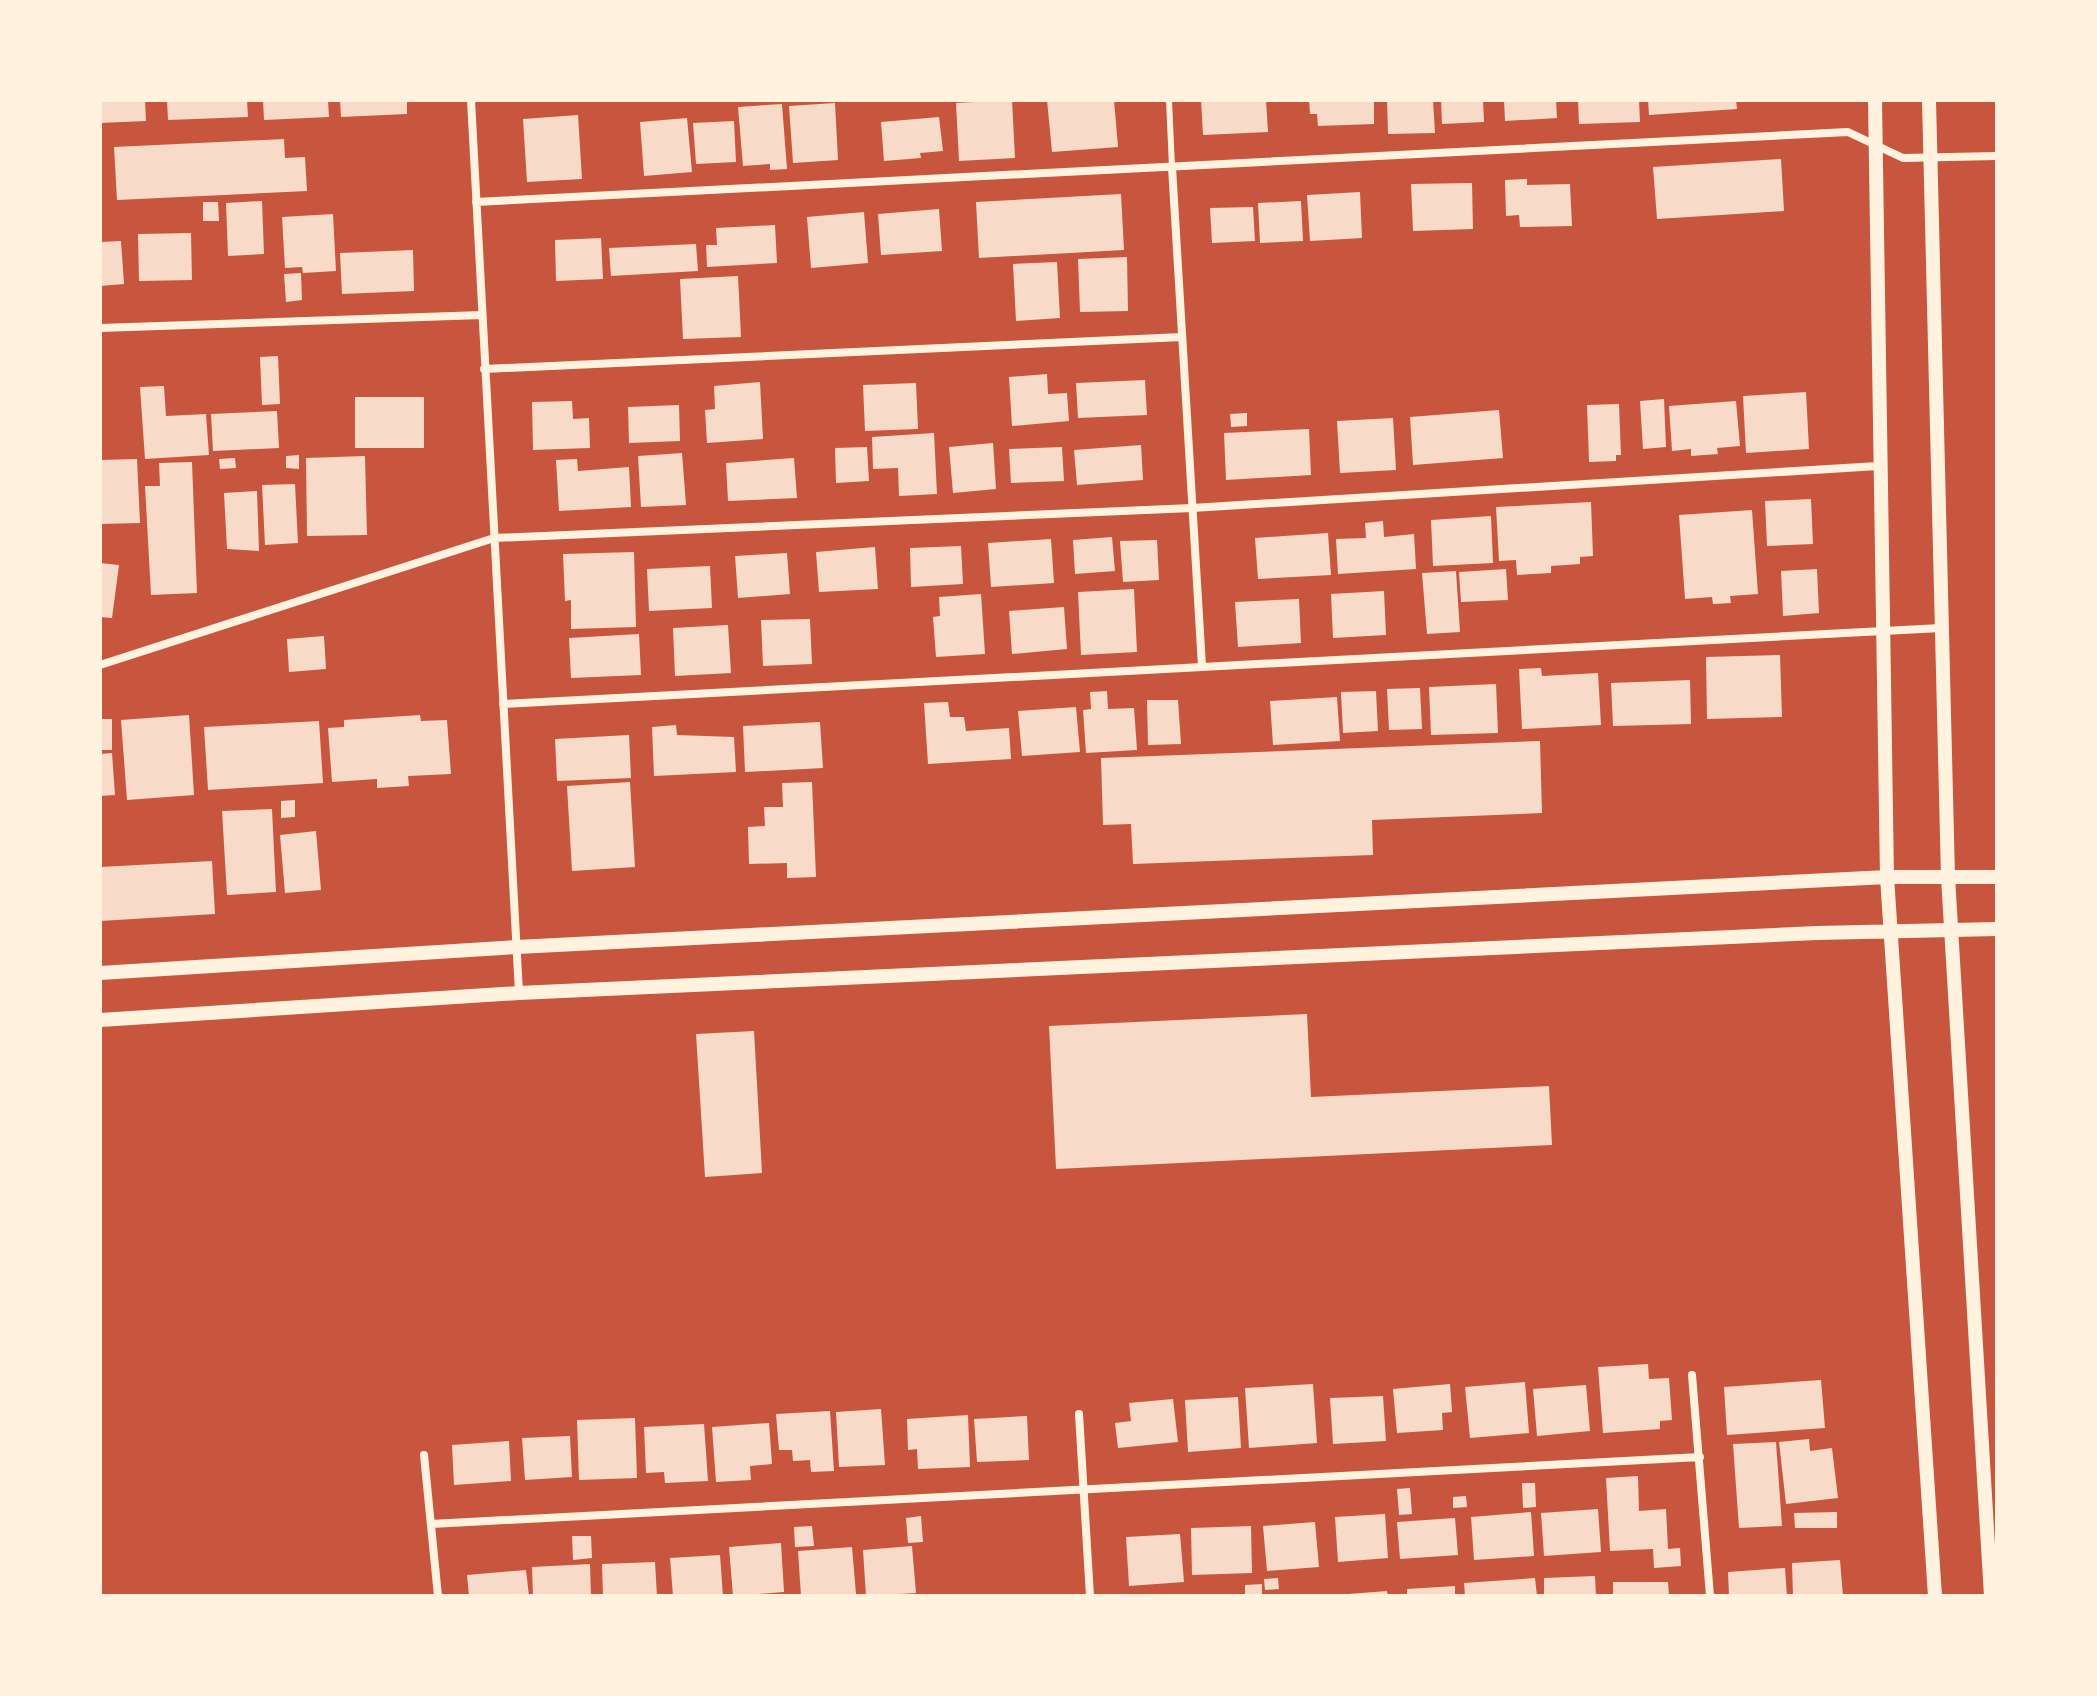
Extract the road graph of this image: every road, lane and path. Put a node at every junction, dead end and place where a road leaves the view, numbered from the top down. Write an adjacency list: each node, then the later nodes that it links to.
1 (471, 100): 9 (street)
2 (1169, 100): 8 (lane)
3 (1875, 100): 5 (street)
4 (1929, 100): 7 (street)
5 (1876, 146): 7 (street); 8 (street); 14 (street)
6 (1997, 156): 7 (street)
7 (1931, 157): 17 (street)
8 (1172, 167): 9 (street); 12 (street)
9 (476, 202): 10 (street)
10 (482, 315): 11 (street); 13 (street)
11 (100, 328)
12 (1182, 337): 13 (street); 15 (street)
13 (484, 369): 16 (street)
14 (1878, 466): 15 (street); 18 (street)
15 (1192, 508): 16 (street); 20 (street)
16 (494, 538): 19 (street); 21 (street)
17 (1941, 628): 18 (street); 23 (street)
18 (1883, 630): 20 (street); 22 (street)
19 (100, 665)
20 (1202, 666): 21 (street)
21 (503, 704): 28 (street)
22 (1887, 877): 23 (street); 26 (street); 28 (street)
23 (1948, 877): 24 (street); 27 (street)
24 (1997, 877)
25 (1997, 929): 27 (street)
26 (1892, 930): 27 (street); 30 (street); 41 (street)
27 (1952, 930): 42 (street)
28 (517, 947): 29 (street); 30 (street)
29 (100, 973)
30 (519, 993): 31 (street)
31 (100, 1020)
32 (1692, 1375): 35 (street)
33 (1079, 1414): 36 (street)
34 (424, 1455): 37 (street)
35 (1700, 1457): 36 (street); 40 (street)
36 (1084, 1488): 37 (street); 39 (street)
37 (431, 1524): 38 (street)
38 (438, 1596)
39 (1090, 1596)
40 (1710, 1596)
41 (1935, 1596)
42 (1991, 1596)

